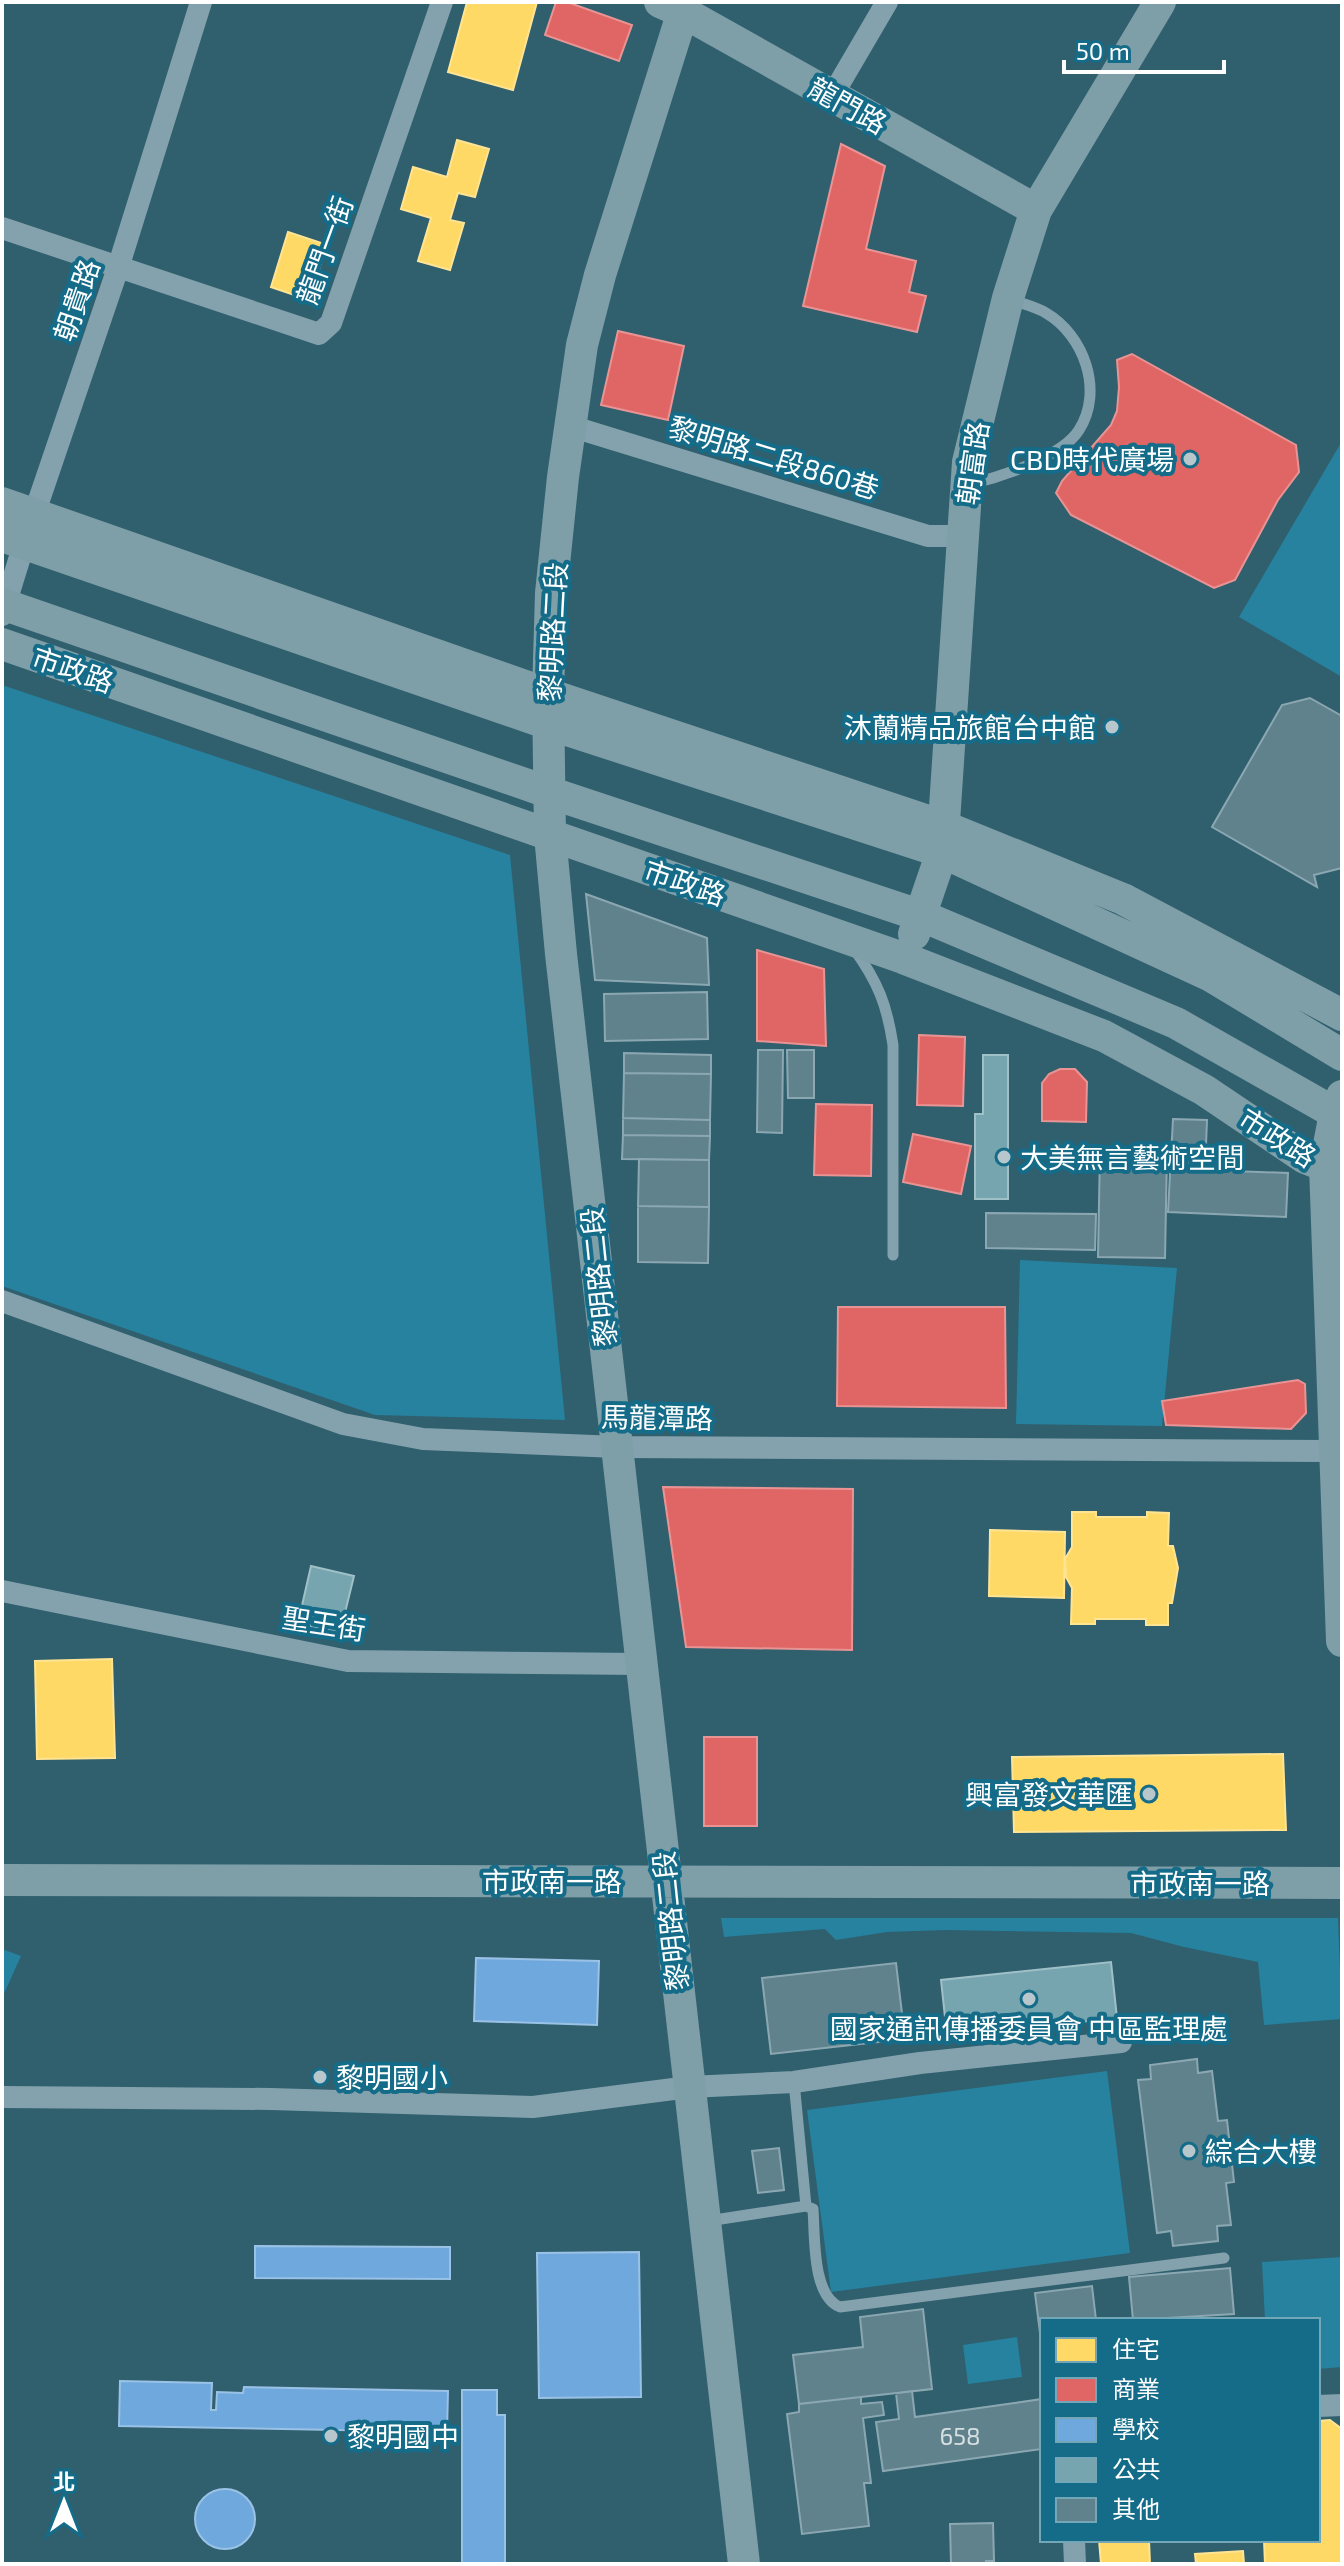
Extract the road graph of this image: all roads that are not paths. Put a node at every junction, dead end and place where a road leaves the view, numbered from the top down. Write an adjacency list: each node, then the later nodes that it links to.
1 (201, 2): 9 (street, 朝貴路)
2 (442, 2): 9 (street, 龍門一街)
3 (887, 2): 6 (street)
4 (1160, 2): 7 (street, 朝富路)
5 (676, 5): 6 (street, 龍門路); 11 (street, 黎明路二段)
6 (832, 96): 7 (street, 龍門路)
7 (1036, 210): 10 (street, 朝富路)
8 (2, 228): 9 (street, 龍門一街)
9 (118, 268): 14 (street, 朝貴路)
10 (1008, 298): 12 (street, 朝富路); 12 (lane)
11 (570, 426): 15 (street, 黎明路二段860巷); 18 (street, 黎明路二段)
12 (966, 484): 15 (street, 朝富路)
13 (2, 503): 14 (street)
14 (20, 531): 16 (street, 朝貴路); 18 (street)
15 (962, 536): 21 (street, 朝富路)
16 (3, 608): 19 (street, 市政路)
17 (2, 644): 20 (street, 市政路)
18 (548, 709): 19 (street, 黎明路二段); 21 (street)
19 (551, 793): 20 (street, 黎明路二段); 22 (street, 市政路)
20 (550, 835): 23 (street, 市政路); 31 (street, 黎明路二段)
21 (942, 839): 22 (street, 朝富路); 25 (street); 26 (street)
22 (922, 916): 24 (street, 朝富路); 27 (street, 市政路)
23 (847, 939): 24 (street, 市政路); 29 (lane)
24 (903, 958): 28 (street, 市政路)
25 (1342, 1015)
26 (1342, 1055)
27 (1340, 1109): 28 (street)
28 (1334, 1171): 32 (street)
29 (893, 1255)
30 (2, 1301): 31 (street, 馬龍潭路)
31 (617, 1447): 32 (street, 馬龍潭路); 35 (street, 黎明路二段)
32 (1335, 1451): 34 (street)
33 (2, 1591): 35 (street, 聖王街)
34 (1342, 1641)
35 (642, 1664): 37 (street, 黎明路二段)
36 (2, 1880): 37 (street, 市政南一路)
37 (666, 1881): 38 (street, 市政南一路); 41 (street, 黎明路二段)
38 (1342, 1883)
39 (1121, 2042): 40 (street)
40 (794, 2082): 41 (street); 43 (lane)
41 (689, 2087): 42 (street); 44 (street, 黎明路二段)
42 (2, 2097)
43 (806, 2206): 44 (lane); 45 (lane)
44 (704, 2222): 49 (street, 黎明路二段)
45 (1224, 2258)
46 (1342, 2405): 47 (street)
47 (1320, 2406)
48 (1074, 2542): 50 (street)
49 (744, 2564)
50 (1075, 2564)

